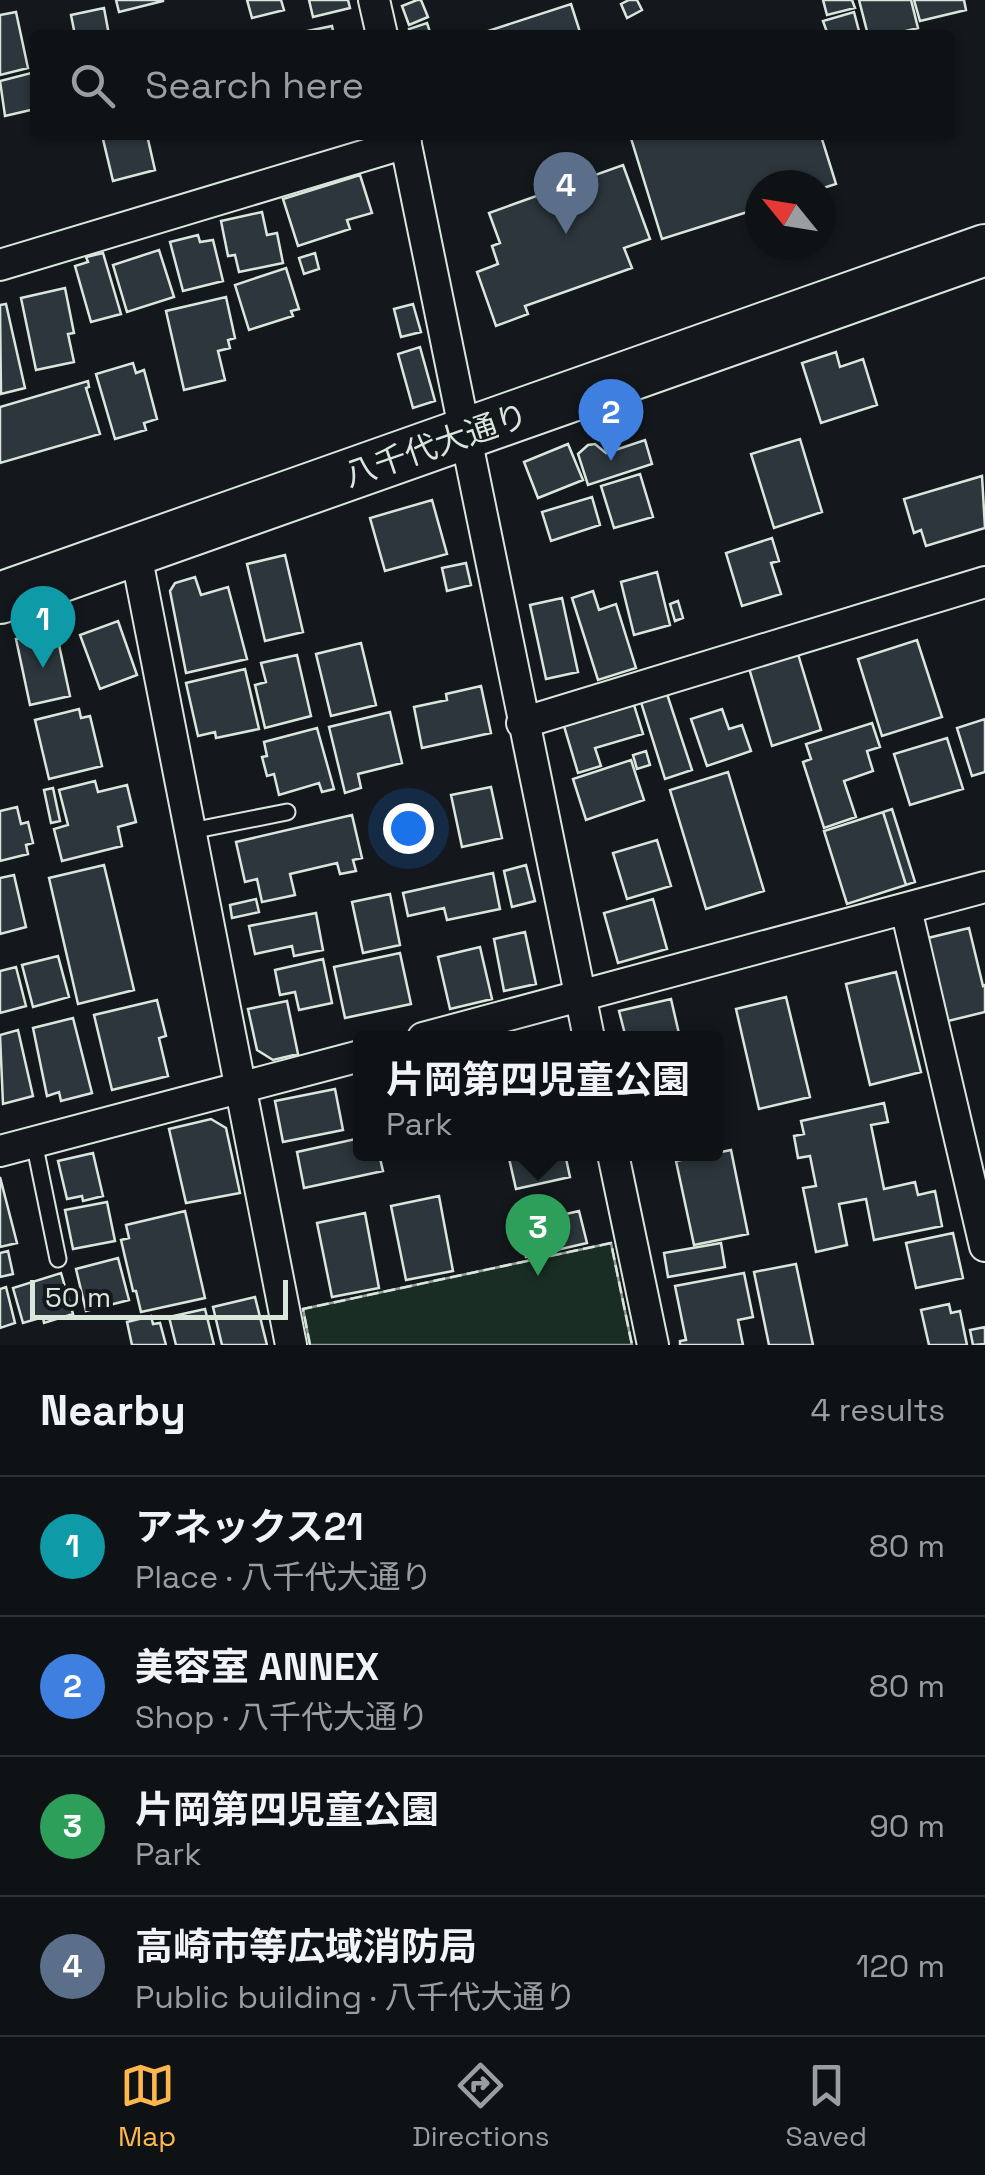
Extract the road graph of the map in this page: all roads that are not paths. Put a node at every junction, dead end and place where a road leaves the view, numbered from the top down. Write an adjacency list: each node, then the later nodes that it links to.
1 (374, 0): 2 (street)
2 (381, 30)
3 (402, 140): 6 (street)
4 (405, 140): 7 (street)
5 (985, 250): 7 (main road, 八千代大通り)
6 (0, 266)
7 (467, 435): 8 (main road, 八千代大通り); 11 (street)
8 (135, 549): 10 (main road, 八千代大通り); 13 (street)
9 (985, 582): 11 (street)
10 (0, 598)
11 (522, 722): 16 (street)
12 (287, 812): 13 (lane)
13 (191, 831): 20 (street)
14 (985, 887): 15 (street)
15 (906, 908): 16 (street); 24 (street)
16 (580, 996): 17 (street); 18 (street)
17 (449, 1031)
18 (588, 1031)
19 (353, 1058): 20 (street)
20 (242, 1087): 21 (street); 26 (street)
21 (34, 1142): 22 (street); 25 (lane)
22 (0, 1151)
23 (614, 1161): 27 (street)
24 (985, 1246)
25 (58, 1259)
26 (290, 1345)
27 (653, 1345)

